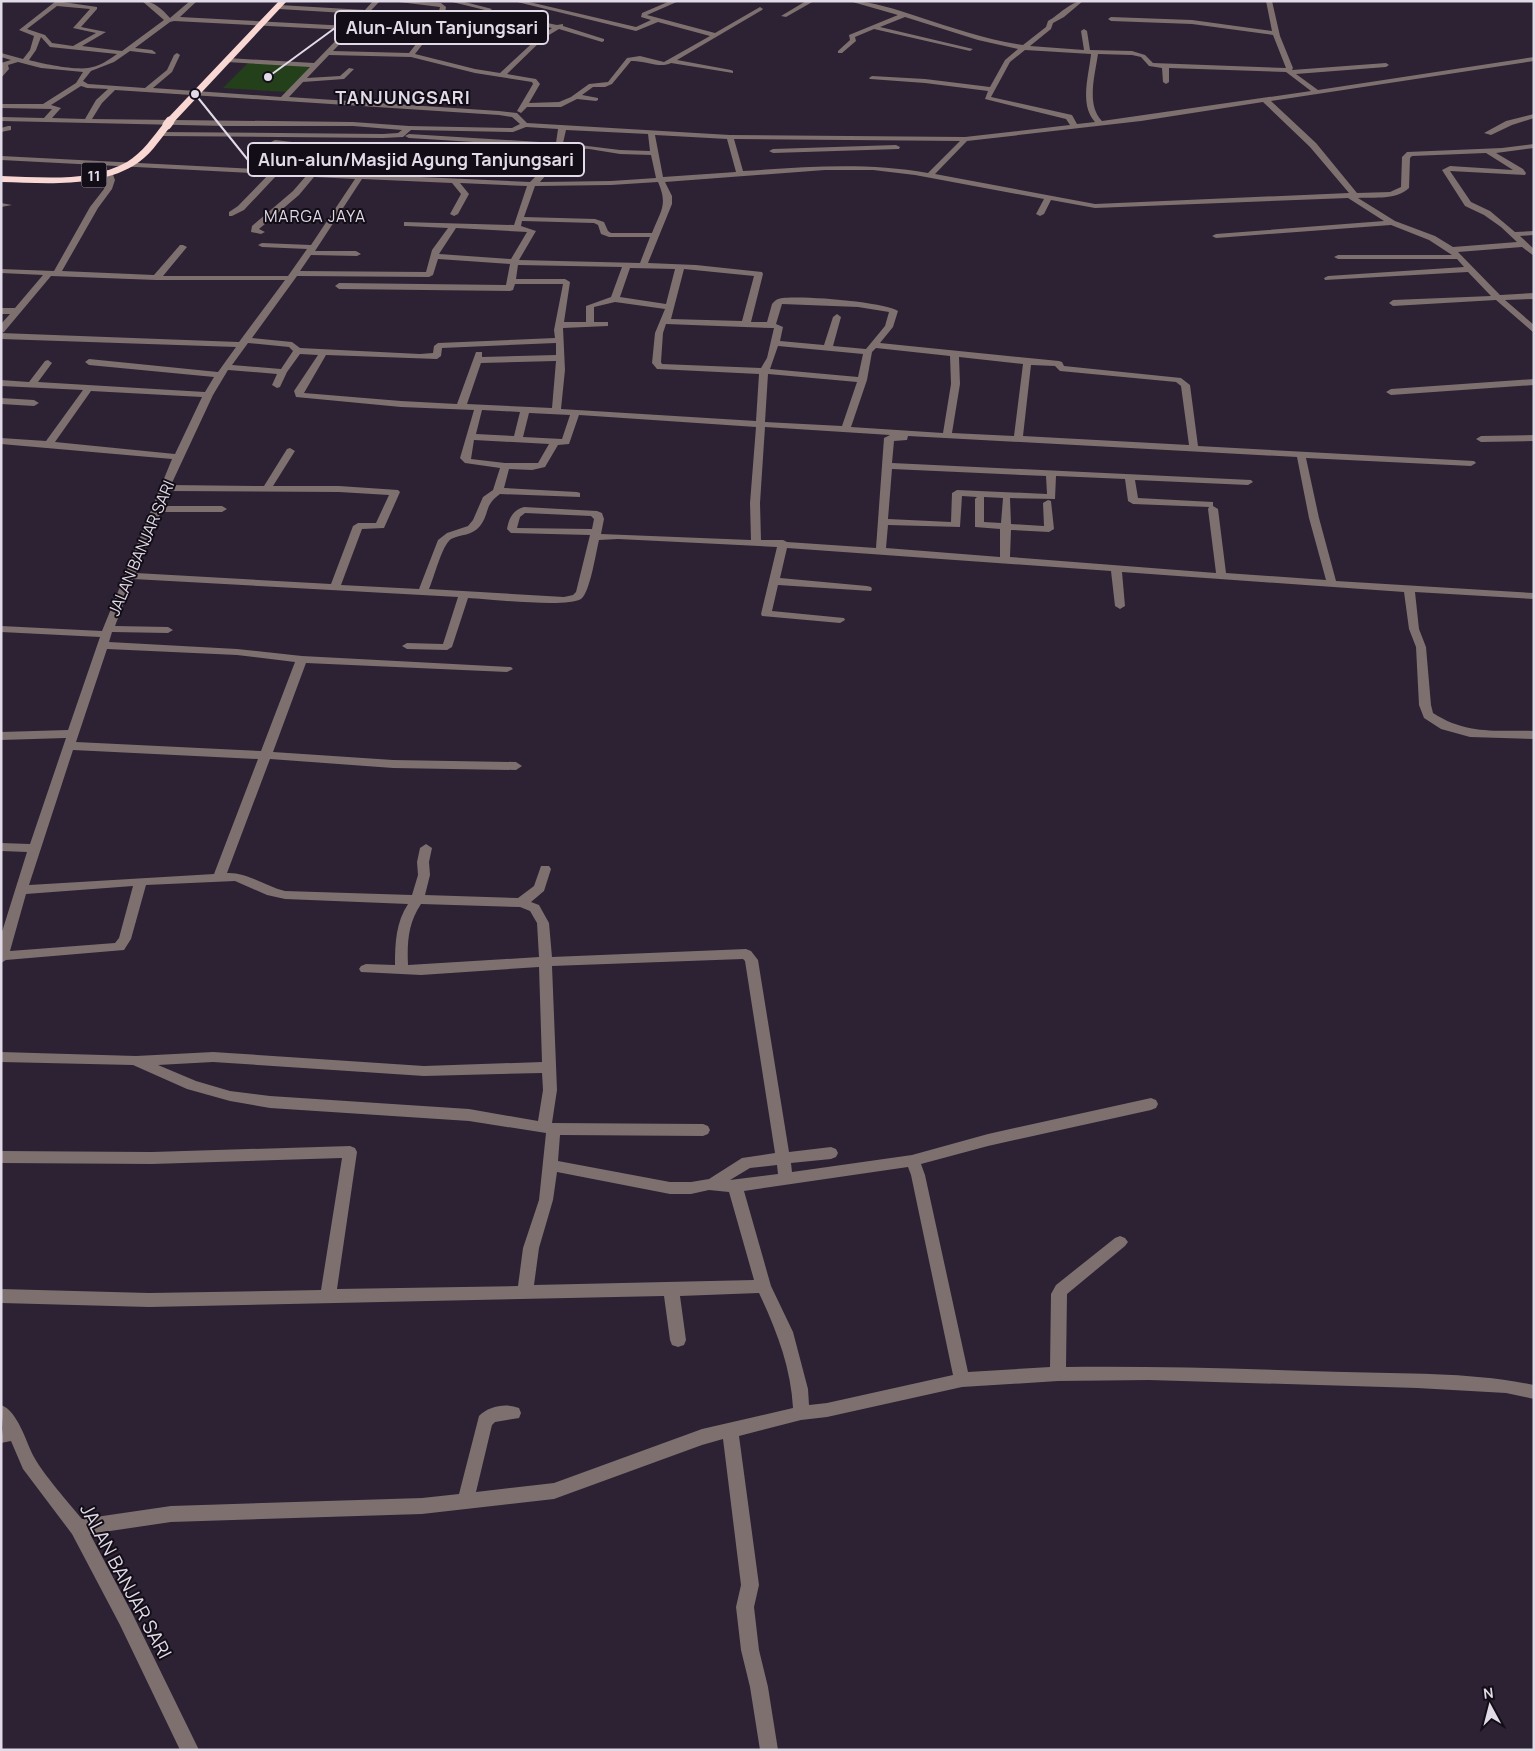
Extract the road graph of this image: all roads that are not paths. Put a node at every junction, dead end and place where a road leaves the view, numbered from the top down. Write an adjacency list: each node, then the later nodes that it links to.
1 (145, 1): 20 (street)
2 (377, 1): 15 (street)
3 (394, 1): 16 (street)
4 (451, 1): 24 (street)
5 (516, 1): 18 (street)
6 (676, 1): 23 (street)
7 (811, 1): 19 (street)
8 (852, 1): 17 (street)
9 (1080, 1): 37 (street)
10 (1268, 1): 32 (street)
11 (58, 2): 33 (street); 38 (street)
12 (189, 3): 20 (street)
13 (281, 4): 15 (street); 25 (highway, 11)
14 (760, 8): 34 (street)
15 (367, 12): 28 (street)
16 (442, 14): 22 (street); 26 (street); 31 (street)
17 (906, 14): 27 (street); 37 (street)
18 (585, 16): 23 (street); 24 (street)
19 (784, 16)
20 (171, 19): 25 (street); 40 (street)
21 (1111, 19): 32 (street)
22 (405, 20)
23 (656, 20): 34 (street)
24 (573, 21): 26 (street)
25 (262, 24): 28 (street); 50 (highway, 11)
26 (558, 27): 36 (street); 62 (street)
27 (873, 27): 39 (street); 42 (street)
28 (352, 28): 29 (street); 44 (street)
29 (390, 30)
30 (1084, 31): 41 (street)
31 (429, 33): 35 (street); 47 (street)
32 (1275, 33): 59 (street)
33 (38, 35): 38 (street); 51 (street)
34 (716, 35): 52 (street)
35 (516, 38)
36 (602, 40)
37 (1026, 47): 41 (street); 68 (street)
38 (74, 48): 40 (street)
39 (970, 49)
40 (125, 51): 43 (street); 58 (street)
41 (1091, 51): 55 (street); 87 (street)
42 (840, 52)
43 (153, 53)
44 (328, 53): 47 (street); 53 (street)
45 (1, 55): 51 (street)
46 (178, 55): 69 (street)
47 (411, 56): 62 (street)
48 (1176, 57): 56 (street)
49 (1534, 59): 70 (street)
50 (227, 60): 53 (street); 71 (highway, 11)
51 (20, 61): 58 (street); 61 (street)
52 (670, 61): 60 (street); 72 (street)
53 (315, 65): 64 (street)
54 (1386, 65): 59 (street)
55 (1165, 66): 56 (street); 65 (street)
56 (1175, 66): 59 (street)
57 (351, 69): 64 (street)
58 (90, 70): 66 (street)
59 (1289, 71): 70 (street)
60 (732, 72)
61 (1, 76)
62 (502, 76): 77 (street)
63 (872, 78): 68 (street)
64 (301, 80): 73 (street)
65 (1166, 82)
66 (79, 84): 67 (street); 79 (street)
67 (113, 88): 69 (street); 86 (street)
68 (992, 88): 91 (street)
69 (147, 90): 71 (street)
70 (1317, 92): 76 (street)
71 (195, 94): 73 (street); 90 (highway, 11)
72 (578, 97): 74 (street); 77 (street)
73 (283, 99): 82 (street)
74 (596, 99)
75 (1218, 99): 80 (street)
76 (1265, 100): 80 (street); 117 (street)
77 (524, 105): 81 (street)
78 (1, 106): 79 (street)
79 (45, 106): 85 (street)
80 (1222, 106): 87 (street)
81 (514, 115): 82 (street); 88 (street)
82 (403, 116): 86 (street); 92 (street)
83 (1534, 116): 95 (street)
84 (1, 119): 85 (street)
85 (46, 120): 86 (street)
86 (87, 121)
87 (1101, 124): 91 (street)
88 (524, 125): 92 (street); 93 (street)
89 (4, 127): 90 (street)
90 (165, 127): 97 (street); 106 (highway, 11)
91 (1075, 127): 99 (street)
92 (409, 128): 96 (street)
93 (562, 128): 94 (street); 100 (street)
94 (651, 132): 98 (street); 104 (street)
95 (1488, 133)
96 (396, 135): 97 (street); 100 (street)
97 (250, 136): 108 (street)
98 (730, 137): 99 (street); 109 (street)
99 (963, 143): 102 (street); 111 (street)
100 (559, 146): 104 (street); 116 (street)
101 (1534, 146): 103 (street)
102 (772, 151)
103 (1488, 151): 117 (street); 128 (street)
104 (654, 153): 114 (street)
105 (1, 158): 106 (street)
106 (130, 164): 107 (highway, 11); 108 (street)
107 (108, 172): 113 (highway, 11); 147 (street)
108 (277, 173): 110 (street); 119 (street)
109 (740, 173): 111 (street); 114 (street)
110 (311, 174): 112 (street); 126 (street)
111 (929, 176): 118 (street)
112 (360, 177): 115 (street); 134 (street, JALAN BANJAR SARI)
113 (1, 179)
114 (660, 179): 116 (street); 129 (street)
115 (455, 181): 116 (street); 120 (street)
116 (532, 184): 124 (street)
117 (1352, 196): 118 (street); 122 (street)
118 (1048, 198): 121 (street)
119 (232, 214)
120 (454, 214)
121 (1040, 214)
122 (1392, 223): 130 (street); 135 (street)
123 (407, 224): 125 (street)
124 (518, 224): 125 (street); 129 (street); 141 (street)
125 (453, 226): 138 (street)
126 (261, 232)
127 (1534, 233): 128 (street)
128 (1514, 234): 131 (street)
129 (655, 235): 142 (street)
130 (1216, 236)
131 (1525, 244): 135 (street); 137 (street)
132 (262, 245): 134 (street)
133 (183, 246): 150 (street)
134 (311, 250): 136 (street); 148 (street, JALAN BANJAR SARI)
135 (1452, 250): 140 (street)
136 (357, 254)
137 (1534, 254)
138 (434, 256): 141 (street); 149 (street)
139 (1338, 256): 140 (street)
140 (1458, 257): 145 (street)
141 (514, 262): 143 (street); 152 (street)
142 (642, 266): 143 (street); 144 (street)
143 (626, 267): 157 (street)
144 (680, 267): 159 (street); 166 (street)
145 (1469, 269): 151 (street); 156 (street)
146 (1, 271): 147 (street)
147 (53, 272): 150 (street); 161 (street)
148 (293, 275): 149 (street); 150 (street); 173 (street, JALAN BANJAR SARI)
149 (429, 275): 154 (street)
150 (156, 278)
151 (1328, 278)
152 (512, 281): 154 (street); 167 (street)
153 (339, 286): 154 (street)
154 (423, 288)
155 (1534, 296): 156 (street)
156 (1497, 297): 158 (street); 170 (street)
157 (615, 299): 159 (street); 164 (street)
158 (1393, 303)
159 (669, 306): 163 (street)
160 (1, 311): 161 (street)
161 (15, 311): 169 (street)
162 (838, 317): 176 (street)
163 (663, 321): 166 (street); 188 (street)
164 (590, 324): 165 (street); 167 (street)
165 (605, 324)
166 (746, 324): 168 (street)
167 (559, 325): 172 (street)
168 (770, 325): 174 (street); 177 (street)
169 (1, 330)
170 (1534, 330)
171 (1, 336): 173 (street)
172 (560, 340): 175 (street); 181 (street)
173 (245, 342): 178 (street); 186 (street, JALAN BANJAR SARI)
174 (775, 343): 176 (street); 188 (street)
175 (482, 344): 179 (street); 182 (street)
176 (828, 348): 177 (street)
177 (870, 348): 180 (street); 189 (street)
178 (298, 351): 179 (street); 187 (street)
179 (323, 353): 199 (street)
180 (954, 353): 184 (street); 206 (street)
181 (560, 358): 182 (street); 200 (street)
182 (477, 360): 199 (street)
183 (89, 362): 186 (street)
184 (1027, 362): 208 (street); 215 (street)
185 (48, 363): 192 (street)
186 (224, 371): 187 (street); 196 (street, JALAN BANJAR SARI)
187 (284, 372): 193 (street)
188 (764, 372): 189 (street); 204 (street)
189 (862, 380): 205 (street)
190 (1534, 382): 195 (street)
191 (1, 383): 192 (street)
192 (31, 385): 194 (street)
193 (277, 385)
194 (88, 388): 196 (street); 214 (street)
195 (1391, 392)
196 (208, 395): 219 (street, JALAN BANJAR SARI)
197 (1, 401): 198 (street)
198 (34, 402)
199 (461, 407): 200 (street)
200 (556, 410): 204 (street)
201 (478, 411): 207 (street)
202 (524, 413): 210 (street)
203 (575, 414): 213 (street)
204 (760, 423): 205 (street); 238 (street)
205 (846, 428): 206 (street)
206 (947, 436): 208 (street)
207 (470, 437): 210 (street); 221 (street)
208 (1018, 438): 215 (street)
209 (1534, 438): 211 (street)
210 (518, 439): 213 (street)
211 (1481, 439)
212 (1, 441): 214 (street)
213 (555, 442): 221 (street)
214 (49, 444): 219 (street)
215 (1194, 448): 218 (street)
216 (1166, 450): 222 (street)
217 (290, 451): 227 (street)
218 (1301, 455): 220 (street); 246 (street)
219 (178, 457): 226 (street, JALAN BANJAR SARI)
220 (1471, 464)
221 (505, 466): 228 (street)
222 (887, 466): 223 (street); 235 (street)
223 (1050, 473): 224 (street); 235 (street)
224 (1130, 477): 225 (street); 243 (street)
225 (1248, 482)
226 (167, 488): 227 (street); 233 (street, JALAN BANJAR SARI)
227 (266, 488): 247 (street)
228 (498, 491): 229 (street); 250 (street)
229 (577, 496)
230 (980, 499): 236 (street)
231 (1006, 500): 236 (street)
232 (1048, 503): 236 (street)
233 (156, 509): 234 (street); 244 (street, JALAN BANJAR SARI)
234 (222, 509)
235 (883, 522): 240 (street)
236 (1005, 527): 241 (street)
237 (596, 534): 237 (street); 238 (street); 251 (street)
238 (756, 542): 239 (street)
239 (783, 544): 240 (street); 245 (street)
240 (880, 551): 241 (street)
241 (1005, 560): 242 (street)
242 (1116, 567): 243 (street); 253 (street)
243 (1221, 575): 246 (street)
244 (129, 576): 247 (street); 257 (street, JALAN BANJAR SARI)
245 (774, 581): 248 (street); 254 (street)
246 (1332, 584): 249 (street)
247 (335, 588): 250 (street)
248 (867, 589)
249 (1409, 589): 252 (street); 265 (street)
250 (423, 592): 251 (street)
251 (464, 594): 260 (street)
252 (1534, 596)
253 (1120, 606)
254 (840, 620)
255 (1, 629): 257 (street)
256 (168, 630): 257 (street)
257 (107, 631): 258 (street, JALAN BANJAR SARI)
258 (102, 645): 261 (street); 264 (street, JALAN BANJAR SARI)
259 (407, 646): 260 (street)
260 (447, 647): 262 (street)
261 (302, 659): 262 (street); 268 (street)
262 (443, 666): 263 (street)
263 (507, 669)
264 (73, 734): 266 (street); 267 (street, JALAN BANJAR SARI)
265 (1534, 735)
266 (1, 736)
267 (70, 746): 268 (street); 271 (street, JALAN BANJAR SARI)
268 (266, 755): 269 (street); 274 (street)
269 (516, 766)
270 (1, 847): 271 (street)
271 (34, 848): 276 (street, JALAN BANJAR SARI)
272 (426, 848): 277 (street)
273 (545, 869): 278 (street)
274 (220, 878): 275 (street); 277 (street)
275 (141, 881): 276 (street); 279 (street)
276 (21, 890): 279 (street, JALAN BANJAR SARI)
277 (417, 900): 278 (street); 282 (street)
278 (521, 903): 280 (street)
279 (1, 957)
280 (546, 963): 282 (street); 285 (street); 291 (street)
281 (366, 969): 282 (street)
282 (402, 969)
283 (1, 1058): 284 (street)
284 (134, 1060): 285 (street); 287 (street)
285 (548, 1067): 287 (street)
286 (1151, 1104): 292 (street)
287 (549, 1128): 288 (street); 293 (street)
288 (703, 1130)
289 (831, 1153): 291 (street)
290 (1, 1157): 302 (street)
291 (782, 1157): 294 (street); 295 (street)
292 (912, 1160): 294 (street); 305 (street)
293 (551, 1165): 295 (street); 300 (street)
294 (786, 1179): 296 (street)
295 (712, 1184): 296 (street)
296 (735, 1186): 298 (street)
297 (1120, 1242): 304 (street)
298 (763, 1286): 299 (street); 309 (street)
299 (671, 1288): 300 (street); 303 (street)
300 (525, 1292): 302 (street)
301 (1, 1296): 302 (street)
302 (328, 1298)
303 (678, 1340)
304 (1058, 1374): 305 (street); 306 (street)
305 (962, 1380): 309 (street)
306 (1534, 1392)
307 (1, 1412): 311 (street, JALAN BANJAR SARI)
308 (513, 1413): 312 (street)
309 (801, 1413): 310 (street)
310 (730, 1431): 312 (street); 315 (street)
311 (8, 1434): 313 (street, JALAN BANJAR SARI)
312 (466, 1500): 313 (street)
313 (78, 1528): 314 (street, JALAN BANJAR SARI)
314 (190, 1750)
315 (769, 1750)

